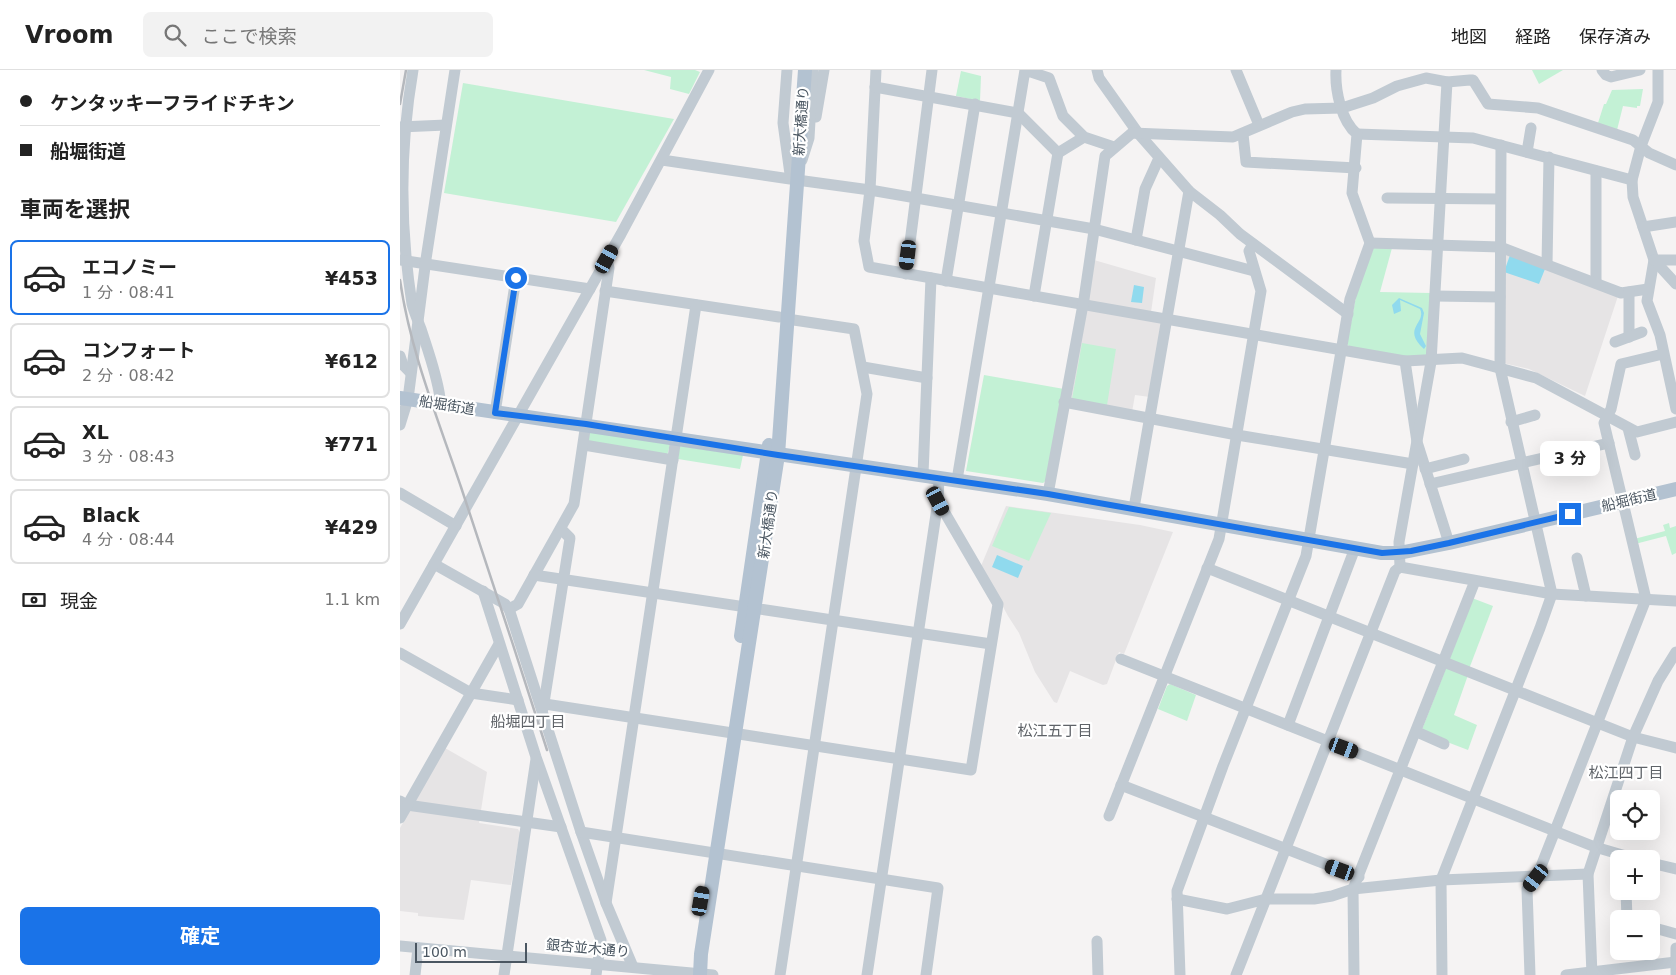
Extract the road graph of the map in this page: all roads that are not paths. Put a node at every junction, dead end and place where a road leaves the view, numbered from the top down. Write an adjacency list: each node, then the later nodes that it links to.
1 (413, 70): 27 (street)
2 (455, 70): 25 (street)
3 (709, 70): 42 (street)
4 (787, 70): 46 (street)
5 (796, 70): 24 (main road, 新大橋通り)
6 (805, 70): 24 (main road, 新大橋通り)
7 (813, 70): 34 (street)
8 (824, 70): 34 (street)
9 (876, 70): 19 (street)
10 (932, 70): 20 (street)
11 (1024, 70): 23 (street); 33 (street)
12 (1097, 70): 29 (street)
13 (1236, 70): 26 (street)
14 (1336, 70): 22 (street)
15 (1602, 70): 16 (street)
16 (1640, 70)
17 (1658, 70): 36 (street)
18 (1447, 82): 22 (street); 32 (street); 36 (street)
19 (875, 87): 20 (street); 48 (street)
20 (928, 96): 21 (street); 50 (street)
21 (975, 104): 23 (street); 54 (street)
22 (1342, 108): 26 (street); 31 (street)
23 (1018, 113): 39 (street); 55 (street)
24 (796, 121): 46 (main road, 新大橋通り)
25 (446, 125): 27 (street); 70 (street)
26 (1259, 125): 30 (street)
27 (402, 127): 67 (street)
28 (1531, 128): 38 (street)
29 (1138, 133): 30 (street); 37 (street); 41 (street)
30 (1243, 134): 44 (street)
31 (1358, 134): 32 (street); 44 (street)
32 (1444, 136): 35 (street); 52 (street)
33 (1084, 137): 37 (street); 39 (street)
34 (809, 138): 46 (street)
35 (1501, 145): 38 (street); 53 (street)
36 (1641, 146): 43 (street); 47 (street)
37 (1114, 147): 59 (street)
38 (1527, 152): 40 (street)
39 (1058, 153): 56 (street)
40 (1549, 157): 45 (street); 71 (street)
41 (1159, 158): 49 (street); 60 (street)
42 (662, 160): 46 (street); 66 (street)
43 (1676, 165)
44 (1356, 168): 61 (street)
45 (1596, 171): 47 (street); 77 (street)
46 (794, 176): 48 (street); 90 (main road, 新大橋通り)
47 (1632, 180): 58 (street)
48 (870, 190): 50 (street); 73 (street)
49 (1189, 191): 62 (street); 65 (street)
50 (916, 198): 54 (street); 73 (street)
51 (1387, 198): 52 (street)
52 (1441, 198): 53 (street); 63 (street)
53 (1500, 199): 64 (street)
54 (958, 205): 55 (street); 76 (street)
55 (1002, 213): 56 (street); 79 (street)
56 (1046, 220): 59 (street); 84 (street)
57 (1676, 222): 58 (street)
58 (1643, 227): 68 (street)
59 (1094, 229): 60 (street); 87 (street)
60 (1136, 240): 65 (street)
61 (1370, 243): 63 (street); 89 (street)
62 (1253, 244): 72 (street); 89 (street)
63 (1438, 244): 64 (street); 85 (street)
64 (1500, 247): 71 (street); 86 (street)
65 (1179, 251): 72 (street); 92 (street)
66 (607, 259): 80 (street); 82 (street)
67 (402, 260): 70 (street); 91 (street)
68 (1654, 260): 69 (street); 78 (street); 81 (street)
69 (1676, 260)
70 (425, 264): 74 (street); 91 (street)
71 (1547, 264): 77 (street)
72 (1254, 271): 94 (street)
73 (906, 274): 75 (street)
74 (516, 278): 80 (street); 110 (street)
75 (931, 278): 76 (street); 105 (street)
76 (946, 281): 79 (street)
77 (1596, 283): 83 (street)
78 (1676, 284)
79 (990, 288): 84 (street); 136 (street)
80 (590, 289): 112 (street)
81 (1648, 289): 83 (street); 98 (street)
82 (605, 291): 88 (street); 117 (street)
83 (1629, 292): 95 (street)
84 (1034, 296): 87 (street)
85 (1435, 296): 86 (street); 100 (street)
86 (1500, 296): 103 (street)
87 (1083, 304): 92 (street); 108 (street)
88 (696, 305): 90 (street); 121 (street)
89 (1348, 314): 97 (street)
90 (783, 318): 102 (street); 126 (main road, 新大橋通り)
91 (418, 319): 104 (street); 107 (street)
92 (1168, 319): 94 (street); 113 (street)
93 (1642, 332): 95 (street)
94 (1254, 335): 97 (street); 120 (street)
95 (1629, 336): 96 (street)
96 (1615, 342)
97 (1342, 350): 101 (street); 125 (street)
98 (1663, 354): 109 (street); 114 (street)
99 (400, 356): 104 (street)
100 (1431, 359): 101 (street); 103 (street); 122 (street)
101 (1405, 361): 122 (street)
102 (863, 367): 105 (street); 132 (street)
103 (1500, 368): 114 (street); 115 (street)
104 (410, 372): 106 (street)
105 (927, 378): 134 (street)
106 (404, 398): 110 (main road, 船堀街道); 118 (street)
107 (440, 398)
108 (1064, 402): 113 (street); 140 (street)
109 (1676, 409)
110 (495, 413): 112 (main road, 船堀街道)
111 (1535, 415): 115 (street)
112 (518, 417): 117 (main road, 船堀街道); 146 (street)
113 (1150, 417): 120 (street); 143 (street)
114 (1607, 418): 119 (street); 123 (street)
115 (1511, 422): 130 (street)
116 (1676, 422): 119 (street)
117 (586, 424): 121 (main road, 船堀街道); 124 (street)
118 (400, 425)
119 (1628, 428): 127 (street)
120 (1237, 435): 125 (street); 145 (street)
121 (676, 438): 126 (main road, 船堀街道); 129 (street)
122 (1417, 442): 131 (street); 133 (street)
123 (1609, 443): 130 (street); 142 (street)
124 (584, 445): 129 (street); 147 (street)
125 (1325, 449): 131 (street); 148 (street)
126 (773, 455): 132 (main road, 船堀街道); 167 (main road, 新大橋通り)
127 (1635, 456)
128 (1464, 459): 133 (street)
129 (673, 460): 160 (street)
130 (1521, 462): 137 (street); 144 (street)
131 (1413, 464): 151 (street)
132 (856, 466): 134 (main road, 船堀街道); 170 (street)
133 (1425, 468): 137 (street)
134 (923, 474): 135 (main road, 船堀街道)
135 (939, 477): 136 (main road, 船堀街道); 141 (street)
136 (957, 480): 140 (main road, 船堀街道)
137 (1430, 484): 149 (street)
138 (1676, 489): 142 (main road, 船堀街道)
139 (400, 493): 146 (street)
140 (1048, 494): 143 (main road, 船堀街道)
141 (938, 501): 172 (street); 175 (street)
142 (1623, 502): 144 (main road, 船堀街道); 163 (street)
143 (1134, 508): 145 (main road, 船堀街道)
144 (1536, 522): 149 (main road, 船堀街道); 161 (street)
145 (1221, 524): 148 (main road, 船堀街道); 155 (street)
146 (456, 526): 153 (street)
147 (561, 528): 156 (street); 157 (street)
148 (1309, 540): 150 (main road, 船堀街道); 164 (street)
149 (1449, 543): 151 (main road, 船堀街道)
150 (1355, 548): 151 (main road, 船堀街道); 169 (street)
151 (1399, 553): 154 (street)
152 (1577, 558): 162 (street)
153 (434, 564): 159 (street); 166 (street)
154 (1400, 567): 158 (street); 173 (street)
155 (1207, 568): 164 (street); 180 (street)
156 (534, 575): 157 (street); 168 (street)
157 (564, 580): 160 (street); 184 (street)
158 (1474, 582): 161 (street); 179 (street)
159 (482, 591): 168 (street); 174 (street)
160 (653, 593): 167 (street); 186 (street)
161 (1552, 594): 162 (street); 181 (street)
162 (1586, 596): 163 (street)
163 (1646, 599): 165 (street); 187 (street)
164 (1289, 601): 169 (street); 185 (street)
165 (1676, 601)
166 (405, 603): 171 (street)
167 (750, 608): 170 (street); 190 (main road, 新大橋通り)
168 (509, 609): 184 (street)
169 (1330, 617): 173 (street); 188 (street)
170 (832, 620): 172 (street); 194 (street)
171 (400, 624)
172 (917, 633): 175 (street); 197 (street)
173 (1370, 634): 179 (street); 192 (street)
174 (499, 644): 182 (street); 183 (street)
175 (991, 644): 197 (street)
176 (1676, 652): 191 (street)
177 (400, 653): 182 (street)
178 (1121, 659): 180 (street)
179 (1444, 662): 181 (street); 189 (street)
180 (1165, 676): 185 (street); 199 (street)
181 (1515, 690): 187 (street); 200 (street)
182 (471, 693): 183 (street); 201 (street)
183 (518, 700): 196 (street)
184 (543, 708): 186 (street); 208 (street)
185 (1246, 708): 188 (street); 203 (street)
186 (634, 718): 190 (street); 209 (street)
187 (1597, 723): 191 (street); 207 (street)
188 (1288, 725): 192 (street)
189 (1417, 732): 193 (street); 198 (street)
190 (731, 733): 194 (street); 212 (main road, 新大橋通り)
191 (1633, 737): 195 (street); 210 (street)
192 (1328, 742): 198 (street); 211 (street)
193 (1444, 744)
194 (815, 746): 197 (street); 215 (street)
195 (1676, 748)
196 (536, 757): 205 (street); 206 (street)
197 (898, 759): 220 (street)
198 (1401, 770): 200 (street); 219 (street)
199 (1121, 785): 202 (street); 203 (street)
200 (1472, 798): 207 (street); 221 (street)
201 (404, 803): 204 (street); 205 (street)
202 (1109, 816)
203 (1203, 817): 211 (street); 223 (street)
204 (400, 818)
205 (526, 824): 206 (street); 232 (street)
206 (561, 827): 235 (street)
207 (1555, 830): 210 (street); 217 (street)
208 (581, 832): 209 (street); 225 (street)
209 (616, 837): 212 (street); 225 (street)
210 (1595, 847): 213 (street); 218 (street)
211 (1285, 849): 219 (street); 224 (street)
212 (713, 852): 215 (street); 236 (main road, 新大橋通り)
213 (1610, 852)
214 (1660, 865): 216 (street)
215 (796, 866): 220 (street); 240 (street)
216 (1676, 869)
217 (1538, 874): 218 (street); 221 (street); 248 (street)
218 (1588, 874): 237 (street)
219 (1359, 877): 222 (street)
220 (881, 879): 241 (street); 242 (street)
221 (1441, 880): 222 (street); 247 (street)
222 (1353, 889): 224 (street); 246 (street)
223 (1177, 899): 224 (street); 244 (street)
224 (1266, 900): 245 (street)
225 (606, 902): 234 (street)
226 (1660, 929): 227 (street)
227 (1676, 934)
228 (1097, 941): 243 (street)
229 (400, 946): 230 (street, 銀杏並木通り)
230 (418, 948): 232 (street, 銀杏並木通り); 238 (street)
231 (1676, 948): 233 (street)
232 (506, 956): 235 (street, 銀杏並木通り); 239 (street)
233 (1676, 962): 237 (street); 250 (street)
234 (633, 967): 235 (street, 銀杏並木通り); 236 (street, 銀杏並木通り)
235 (597, 969)
236 (699, 974)
237 (1593, 974): 249 (street)
238 (415, 975)
239 (504, 975)
240 (780, 975)
241 (867, 975)
242 (926, 975)
243 (1098, 975)
244 (1180, 975)
245 (1236, 975)
246 (1354, 975)
247 (1442, 975)
248 (1530, 975)
249 (1566, 975)
250 (1676, 975)

